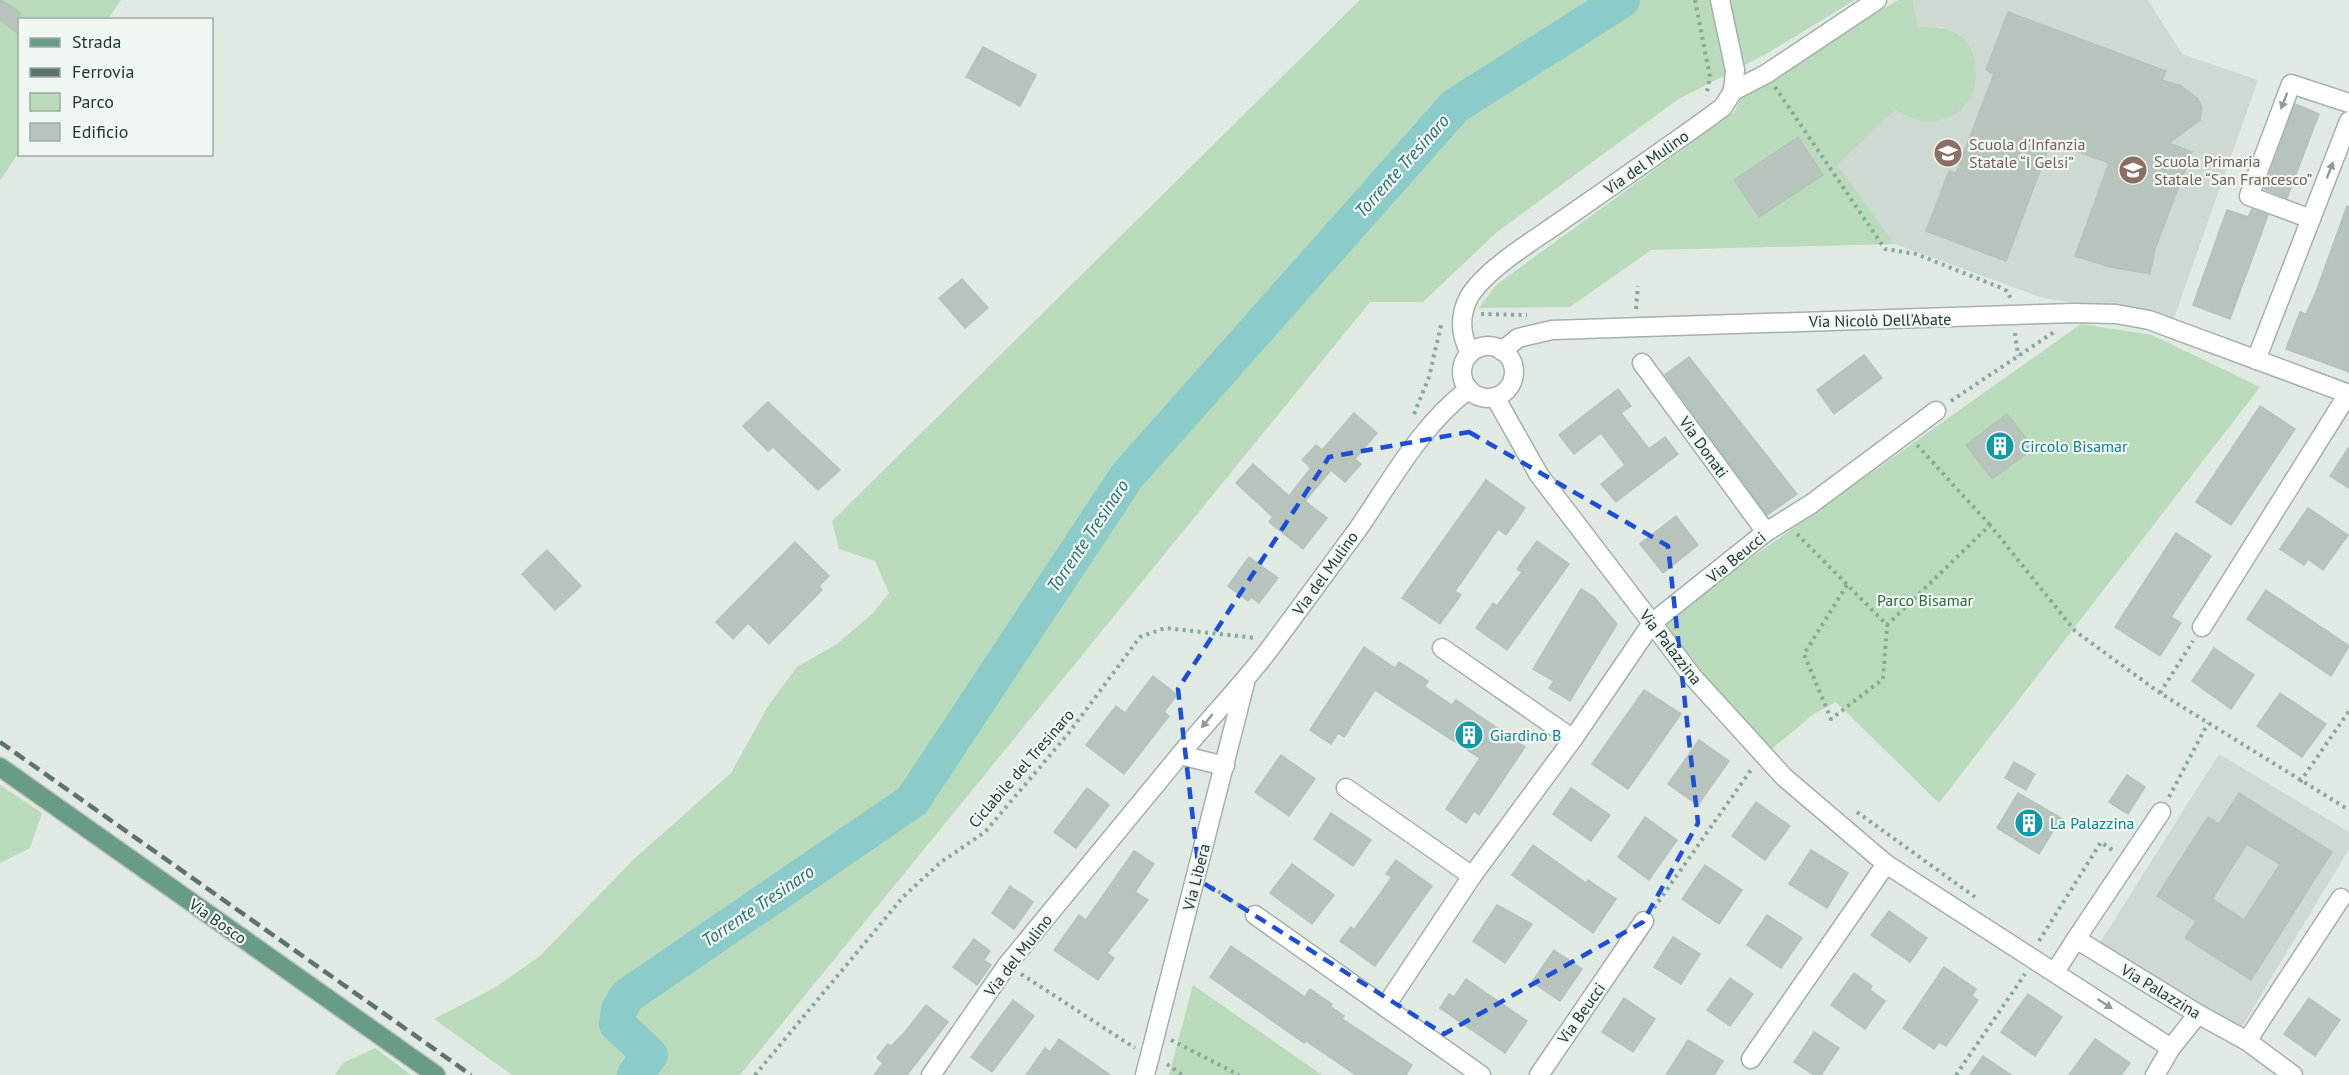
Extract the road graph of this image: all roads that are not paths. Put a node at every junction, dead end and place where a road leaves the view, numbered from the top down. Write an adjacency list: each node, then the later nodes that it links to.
1 (1720, 0): 3 (street)
2 (1877, 0): 3 (street, Via del Mulino)
3 (1733, 91): 8 (street, Via del Mulino)
4 (2349, 103): 6 (street, one-way to 6)
5 (2349, 121): 6 (street, one-way to 5)
6 (2311, 219): 9 (street)
7 (1502, 351): 8 (street); 9 (street, Via Nicolò Dell'Abate); 13 (street)
8 (1470, 353): 11 (street)
9 (2256, 360): 12 (street, Via Nicolò Dell'Abate)
10 (1642, 363): 15 (street, Via Donati)
11 (1469, 390): 13 (street); 19 (street, Via del Mulino)
12 (2349, 394): 17 (street, Via Nicolò Dell'Abate)
13 (1495, 397): 16 (street, Via Palazzina)
14 (1936, 411): 15 (street, Via Beucci)
15 (1766, 532): 16 (street, Via Beucci)
16 (1652, 623): 20 (street, Via Beucci); 26 (street, Via Palazzina)
17 (2202, 627)
18 (1442, 648): 20 (street)
19 (1247, 679): 21 (street, Via del Mulino, one-way to 21); 22 (street, Via Libera)
20 (1573, 739): 27 (street, Via Beucci)
21 (1180, 755): 22 (street); 39 (street, Via del Mulino)
22 (1225, 766): 40 (street, Via Libera)
23 (0, 767): 38 (main road, Via Bosco)
24 (1346, 788): 27 (street)
25 (2161, 812): 31 (street)
26 (1886, 864): 32 (street, Via Palazzina); 37 (street)
27 (1472, 876): 33 (street, Via Beucci)
28 (2341, 898): 35 (street)
29 (1254, 915): 33 (street)
30 (1644, 921): 42 (street, Via Beucci)
31 (2076, 939): 32 (street); 34 (street, Via Palazzina)
32 (2055, 972): 36 (street, Via Palazzina, one-way to 36)
33 (1385, 1006): 41 (street)
34 (2198, 1014): 35 (street, Via Palazzina); 36 (street)
35 (2247, 1041): 44 (street, Via Palazzina)
36 (2171, 1048): 43 (street)
37 (1751, 1059)
38 (436, 1075)
39 (931, 1075)
40 (1145, 1075)
41 (1481, 1075)
42 (1539, 1075)
43 (2155, 1075)
44 (2293, 1075)

